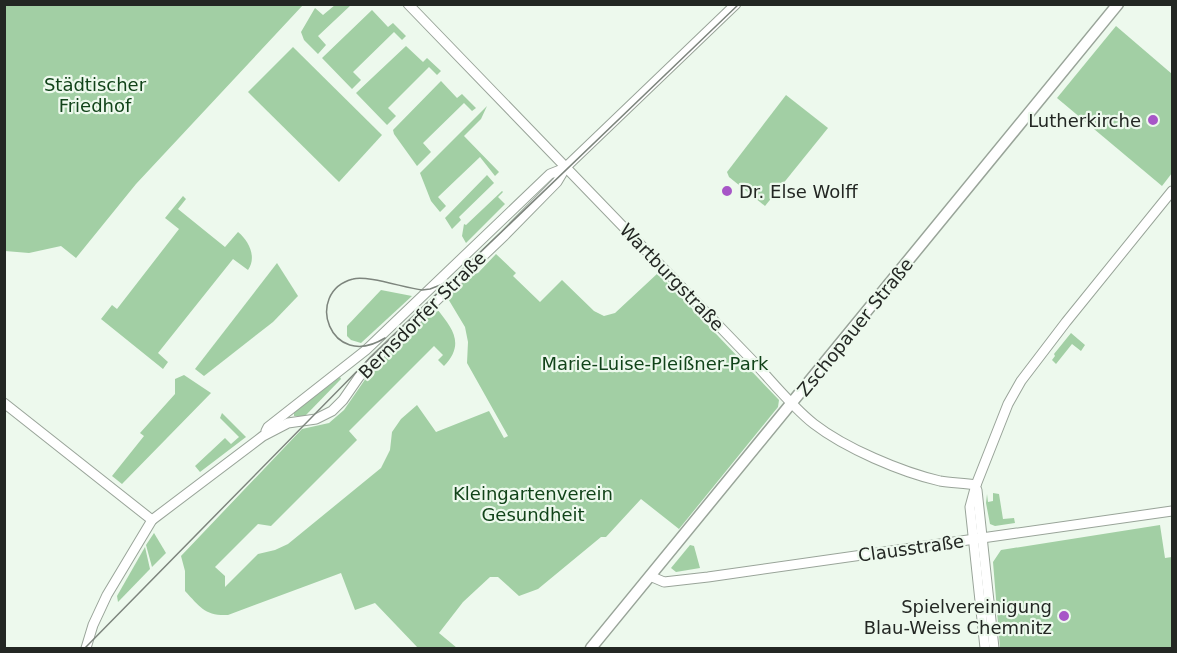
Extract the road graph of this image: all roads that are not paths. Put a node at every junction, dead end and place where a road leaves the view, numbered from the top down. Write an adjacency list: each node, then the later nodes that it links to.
1 (408, 4): 4 (street, Wartburgstraße)
2 (736, 4): 4 (street, Bernsdorfer Straße)
3 (1118, 4): 6 (main road, Zschopauer Straße)
4 (566, 167): 6 (street, Wartburgstraße); 8 (street, Bernsdorfer Straße); 8 (street, Bernsdorfer Straße)
5 (1173, 191): 9 (street)
6 (792, 403): 9 (street, Wartburgstraße); 13 (main road, Zschopauer Straße)
7 (4, 404): 11 (street)
8 (263, 435): 11 (street, Bernsdorfer Straße)
9 (976, 485): 12 (street)
10 (1173, 511): 12 (street, Clausstraße)
11 (152, 520): 14 (street, Bernsdorfer Straße)
12 (978, 539): 13 (street, Clausstraße); 16 (street); 17 (street)
13 (650, 576): 15 (main road, Zschopauer Straße)
14 (86, 648)
15 (591, 648)
16 (985, 648)
17 (994, 648)

